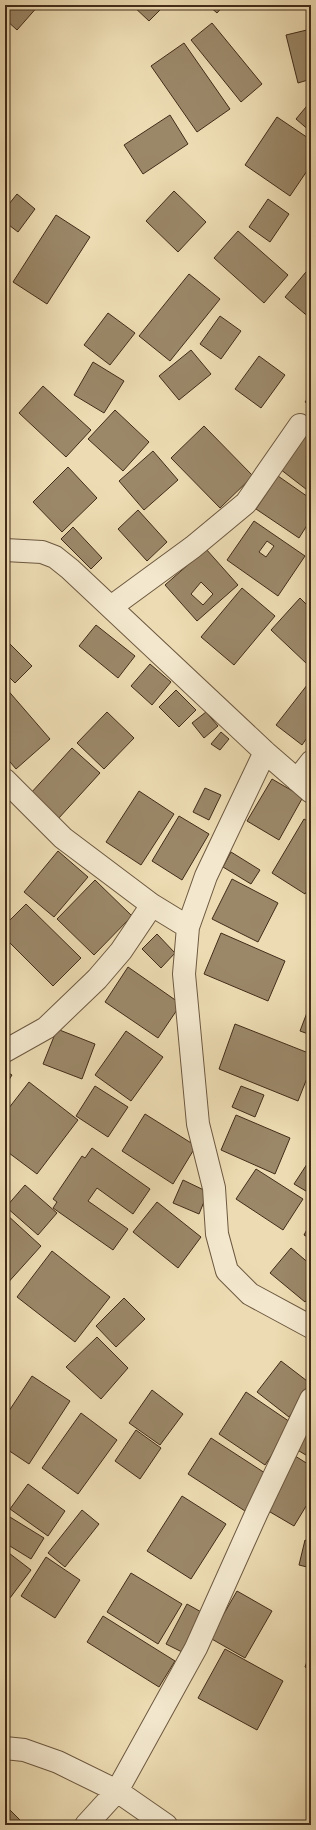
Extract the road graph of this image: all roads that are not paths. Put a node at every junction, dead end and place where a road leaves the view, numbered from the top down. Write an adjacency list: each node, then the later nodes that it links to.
1 (300, 425): 3 (street)
2 (5, 550): 3 (street)
3 (111, 607): 4 (street)
4 (265, 752): 7 (street); 9 (street)
5 (311, 762): 7 (street)
6 (5, 780): 8 (street)
7 (304, 786)
8 (152, 905): 9 (street); 10 (street)
9 (188, 927): 11 (street)
10 (5, 1051)
11 (311, 1326)
12 (311, 1399): 14 (street)
13 (5, 1748): 14 (street)
14 (117, 1791): 15 (street); 16 (street)
15 (86, 1825)
16 (166, 1825)

